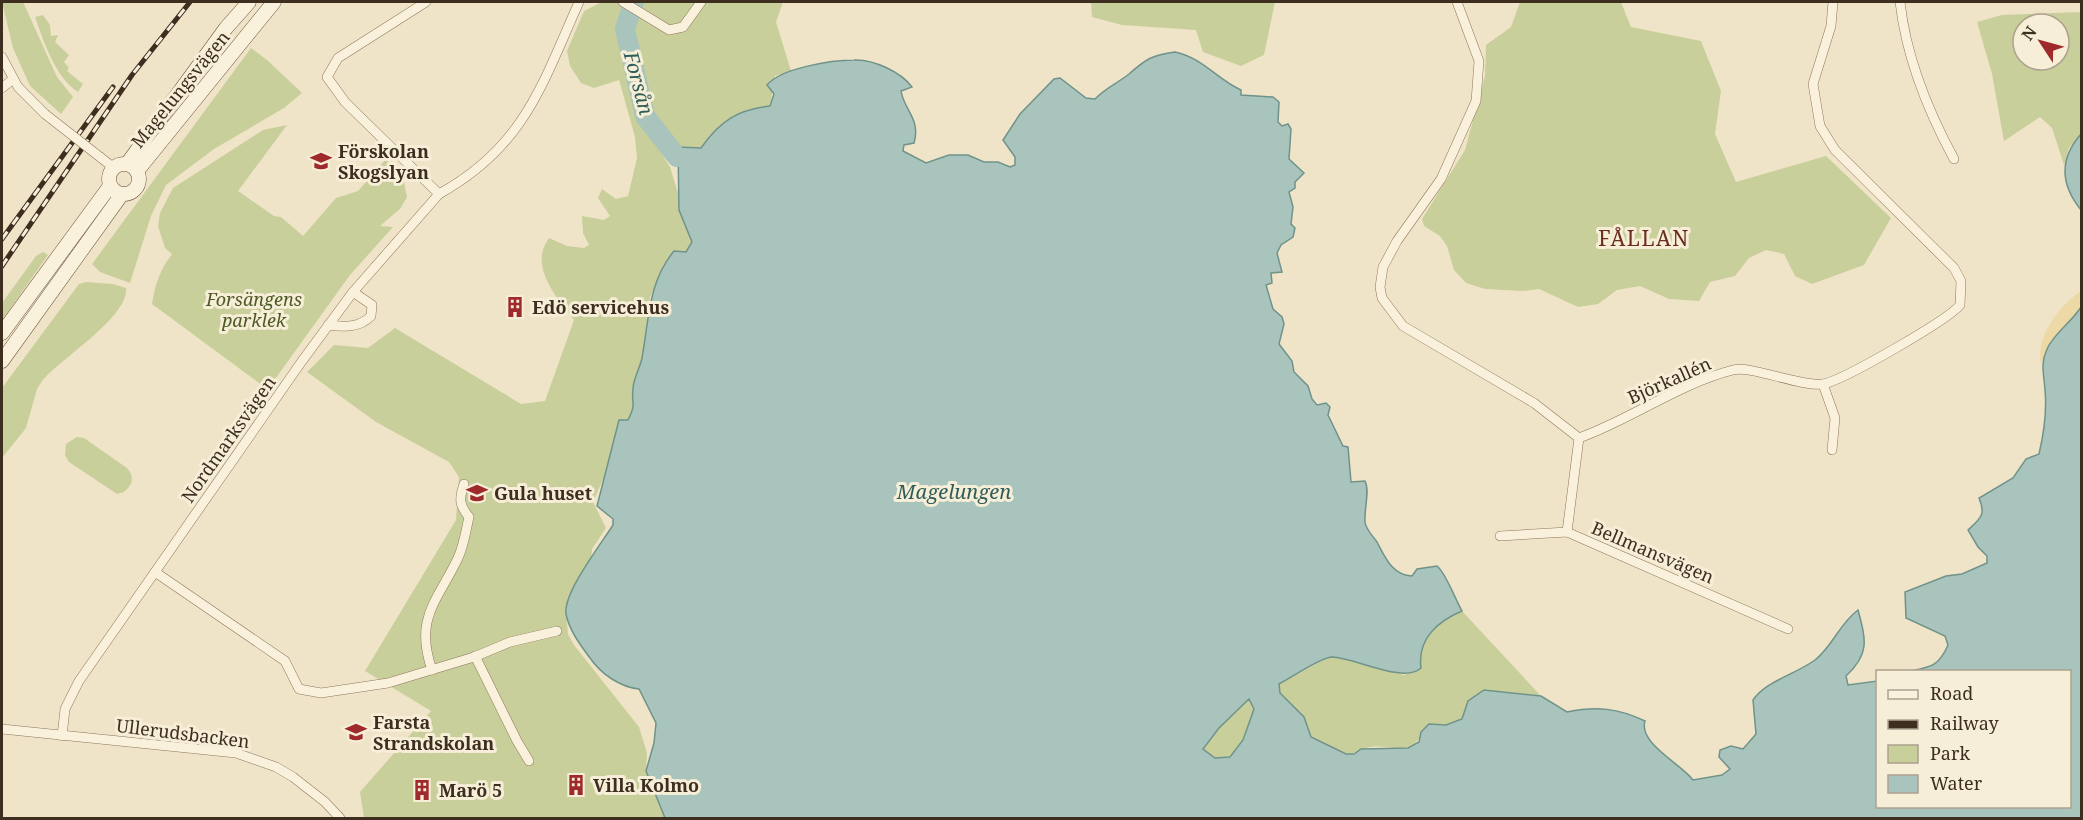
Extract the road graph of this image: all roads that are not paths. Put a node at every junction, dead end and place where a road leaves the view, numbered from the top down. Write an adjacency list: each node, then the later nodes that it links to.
1 (249, 2): 14 (main road, Magelungsvägen)
2 (274, 2): 14 (main road, Magelungsvägen)
3 (426, 2): 17 (street)
4 (579, 2): 17 (street, Nordmarksvägen)
5 (623, 2): 6 (street)
6 (701, 2)
7 (1457, 2): 23 (street)
8 (1833, 2): 22 (street)
9 (1900, 2): 13 (street)
10 (2, 57): 11 (street)
11 (13, 79): 12 (street); 14 (street, bridge)
12 (2, 88)
13 (1954, 159)
14 (126, 168): 15 (main road, Magelungsvägen); 16 (main road, Magelungsvägen)
15 (110, 186): 16 (main road); 20 (main road, Magelungsvägen)
16 (122, 194): 21 (main road, Magelungsvägen)
17 (439, 194): 18 (street, Nordmarksvägen)
18 (353, 292): 19 (street, Nordmarksvägen); 19 (street)
19 (328, 325): 28 (street, Nordmarksvägen)
20 (2, 333)
21 (2, 361)
22 (1823, 384): 23 (street, Björkallén); 24 (street)
23 (1579, 438): 26 (street)
24 (1832, 450)
25 (464, 484): 32 (street)
26 (1567, 532): 27 (street, Bellmansvägen); 29 (street, Bellmansvägen)
27 (1500, 536)
28 (155, 572): 32 (street); 34 (street, Nordmarksvägen)
29 (1788, 629)
30 (556, 631): 31 (street)
31 (475, 656): 32 (street); 35 (street)
32 (432, 670)
33 (2, 729): 34 (street, Ullerudsbacken)
34 (62, 736): 36 (street, Ullerudsbacken)
35 (529, 760)
36 (340, 819)

